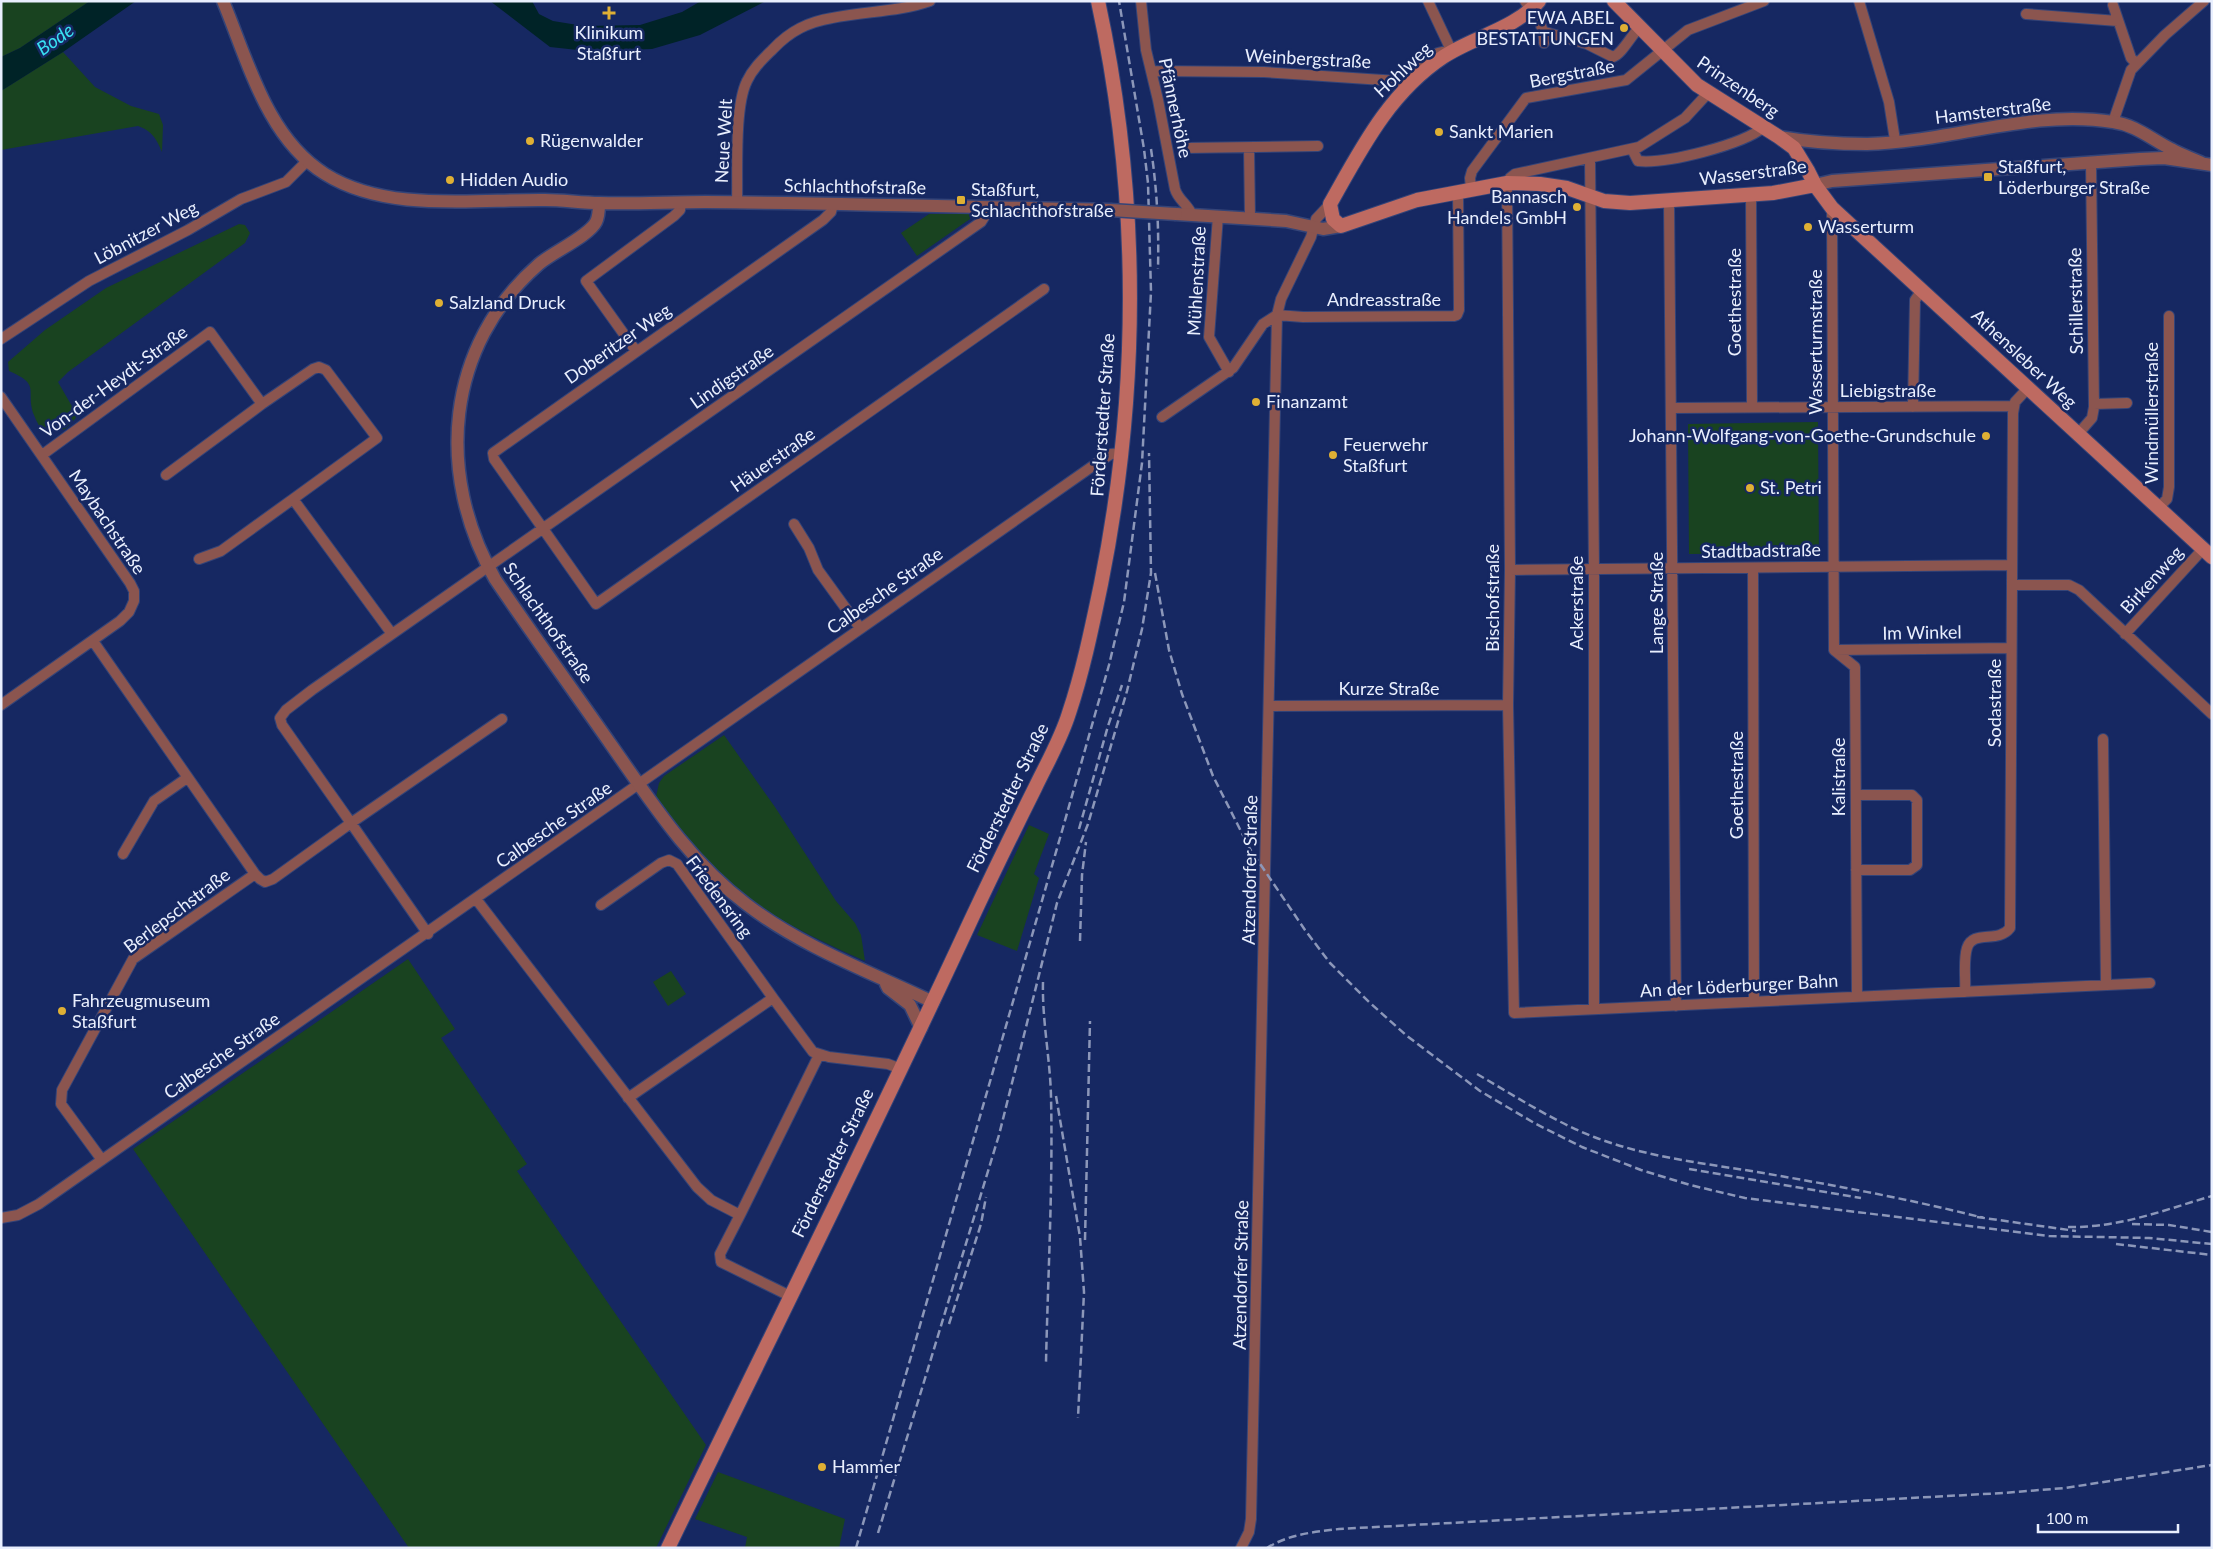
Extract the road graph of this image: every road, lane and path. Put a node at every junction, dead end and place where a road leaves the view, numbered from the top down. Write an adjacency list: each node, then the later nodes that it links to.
1 (223, 1): 33 (street, Schlachthofstraße)
2 (930, 1): 44 (street, Neue Welt)
3 (1098, 1): 73 (main road, Förderstedter Straße)
4 (1141, 1): 20 (street, Pfännerhöhe)
5 (1428, 1): 18 (street)
6 (1614, 1): 14 (main road, Prinzenberg)
7 (1764, 1): 17 (street, Bergstraße)
8 (1859, 1): 26 (street)
9 (2204, 1): 19 (street)
10 (1532, 4): 15 (street); 18 (main road, Hohlweg)
11 (2113, 5): 13 (street)
12 (2026, 14): 13 (street)
13 (2118, 21): 19 (street)
14 (1640, 27): 15 (street); 17 (main road, Prinzenberg)
15 (1544, 32): 16 (street)
16 (1544, 44)
17 (1662, 51): 21 (main road, Prinzenberg); 38 (street, Bergstraße)
18 (1452, 52): 20 (street, Weinbergstraße); 45 (main road, Hohlweg)
19 (2137, 64): 22 (street)
20 (1152, 71): 49 (street, Pfännerhöhe)
21 (1709, 92): 23 (main road, Prinzenberg); 30 (street)
22 (2114, 122): 24 (street, Hamsterstraße); 26 (street, Hamsterstraße)
23 (1764, 127): 25 (main road, Prinzenberg); 30 (street)
24 (2145, 133): 32 (street); 35 (street, Hamsterstraße)
25 (1779, 137): 26 (street, Hamsterstraße); 37 (main road, Prinzenberg)
26 (1896, 140)
27 (1318, 146): 29 (street)
28 (1184, 148): 29 (street)
29 (1249, 148): 51 (street)
30 (1632, 149): 31 (street)
31 (1590, 159): 36 (street); 40 (street, Ackerstraße)
32 (2140, 159): 34 (street, Wasserstraße); 35 (street, Wasserstraße)
33 (307, 161): 42 (street, Schlachthofstraße); 58 (street, Löbnitzer Weg)
34 (2091, 162): 37 (street, Wasserstraße); 65 (street, Schillerstraße)
35 (2207, 164)
36 (1507, 183): 38 (main road, Wasserstraße); 40 (main road, Wasserstraße); 88 (street, Bischofstraße)
37 (1814, 185): 39 (main road, Wasserstraße); 48 (main road, Athensleber Weg)
38 (1465, 190): 53 (main road, Wasserstraße); 56 (street, Andreasstraße)
39 (1751, 196): 41 (main road, Wasserstraße); 70 (street, Goethestraße)
40 (1590, 197): 41 (main road, Wasserstraße); 86 (street, Ackerstraße)
41 (1669, 201): 69 (street, Lange Straße)
42 (599, 203): 43 (street, Schlachthofstraße); 83 (street, Schlachthofstraße)
43 (681, 203): 44 (street, Schlachthofstraße); 59 (street)
44 (737, 203): 46 (street, Schlachthofstraße)
45 (1330, 204): 52 (street, Atzendorfer Straße); 53 (main road)
46 (833, 205): 47 (street, Schlachthofstraße); 59 (street, Doberitzer Weg)
47 (986, 207): 49 (street, Schlachthofstraße, bridge); 79 (street, Lindigstraße)
48 (1832, 208): 55 (main road, Athensleber Weg); 67 (street, Wasserturmstraße)
49 (1192, 214): 50 (street)
50 (1218, 216): 51 (street); 60 (street, Mühlenstraße)
51 (1250, 218): 52 (street)
52 (1313, 226): 53 (street); 56 (street, Atzendorfer Straße)
53 (1341, 226)
54 (1044, 290): 79 (street, Häuerstraße)
55 (1922, 290): 61 (main road, Athensleber Weg); 68 (street)
56 (1277, 315): 60 (street); 98 (street, Atzendorfer Straße)
57 (2168, 316): 77 (street, Windmüllerstraße)
58 (1, 339)
59 (636, 351): 79 (street, Doberitzer Weg)
60 (1229, 372): 71 (street)
61 (2028, 388): 66 (street); 72 (main road, Athensleber Weg)
62 (1, 397): 74 (street, Maybachstraße)
63 (2126, 403): 65 (street)
64 (262, 404): 74 (street, Von-der-Heydt-Straße); 75 (street); 76 (street)
65 (2094, 404): 72 (street, Schillerstraße)
66 (2014, 406): 68 (street, Liebigstraße); 82 (street, Sodastraße)
67 (1833, 407): 68 (street, Liebigstraße); 70 (street, Liebigstraße); 84 (street, Wasserturmstraße)
68 (1913, 407)
69 (1672, 408): 70 (street, Liebigstraße); 87 (street, Lange Straße)
70 (1752, 408)
71 (1162, 417)
72 (2078, 434): 77 (main road, Athensleber Weg)
73 (1122, 453): 90 (street, Calbesche Straße); 118 (main road, Förderstedter Straße)
74 (42, 455): 93 (street, Maybachstraße)
75 (166, 475)
76 (293, 499): 81 (street); 91 (street)
77 (2158, 508): 80 (main road, Athensleber Weg)
78 (794, 524): 90 (street)
79 (542, 530): 83 (street, Lindigstraße)
80 (2207, 553): 92 (street, Birkenweg)
81 (199, 559)
82 (2012, 565): 84 (street, Stadtbadstraße); 89 (street, Sodastraße)
83 (488, 567): 91 (street); 103 (street, Schlachthofstraße)
84 (1833, 567): 85 (street, Stadtbadstraße); 95 (street)
85 (1753, 568): 87 (street, Stadtbadstraße); 119 (street, Goethestraße)
86 (1594, 569): 87 (street, Stadtbadstraße); 88 (street, Stadtbadstraße); 121 (street, Ackerstraße)
87 (1673, 569): 120 (street, Lange Straße)
88 (1510, 570): 97 (street, Bischofstraße)
89 (2012, 585): 92 (street, Birkenweg); 94 (street, Sodastraße)
90 (860, 628): 103 (street, Calbesche Straße)
91 (392, 634): 105 (street)
92 (2125, 634): 99 (street, Birkenweg)
93 (93, 641): 96 (street, Maybachstraße); 102 (street, Berlepschstraße)
94 (2011, 648): 95 (street, Im Winkel); 115 (street, Sodastraße)
95 (1834, 650): 104 (street, Kalistraße)
96 (1, 705)
97 (1508, 705): 98 (street, Kurze Straße); 122 (street, Bischofstraße)
98 (1269, 706): 132 (street, Atzendorfer Straße)
99 (2212, 714)
100 (502, 719): 105 (street, Berlepschstraße)
101 (2103, 739): 114 (street)
102 (187, 778): 106 (street); 108 (street, Berlepschstraße)
103 (639, 785): 109 (street, Calbesche Straße); 112 (street, Schlachthofstraße)
104 (1856, 795): 107 (street, Kalistraße); 107 (street)
105 (351, 823): 108 (street, Berlepschstraße); 111 (street)
106 (123, 854)
107 (1856, 870): 116 (street, Kalistraße)
108 (255, 874): 127 (street, Berlepschstraße)
109 (476, 899): 111 (street, Calbesche Straße); 126 (street)
110 (601, 905): 117 (street, Friedensring)
111 (428, 934): 127 (street, Calbesche Straße)
112 (884, 979): 118 (street, Schlachthofstraße); 123 (street, Schlachthofstraße)
113 (2150, 983): 114 (street, An der Löderburger Bahn)
114 (2106, 985): 115 (street, An der Löderburger Bahn)
115 (1965, 992): 116 (street, An der Löderburger Bahn)
116 (1857, 997): 119 (street, An der Löderburger Bahn)
117 (773, 998): 124 (street, Friedensring); 126 (street)
118 (933, 1002): 123 (main road, Förderstedter Straße)
119 (1754, 1002): 120 (street, An der Löderburger Bahn)
120 (1676, 1006): 121 (street, An der Löderburger Bahn)
121 (1594, 1010): 122 (street, An der Löderburger Bahn)
122 (1514, 1013)
123 (921, 1028): 125 (main road, Förderstedter Straße)
124 (819, 1055): 125 (street); 128 (street)
125 (901, 1069): 130 (main road, Förderstedter Straße)
126 (628, 1098): 128 (street)
127 (102, 1160): 129 (street, Calbesche Straße)
128 (740, 1215): 130 (street)
129 (1, 1218)
130 (790, 1296): 131 (main road, Förderstedter Straße)
131 (668, 1548)
132 (1241, 1548)

